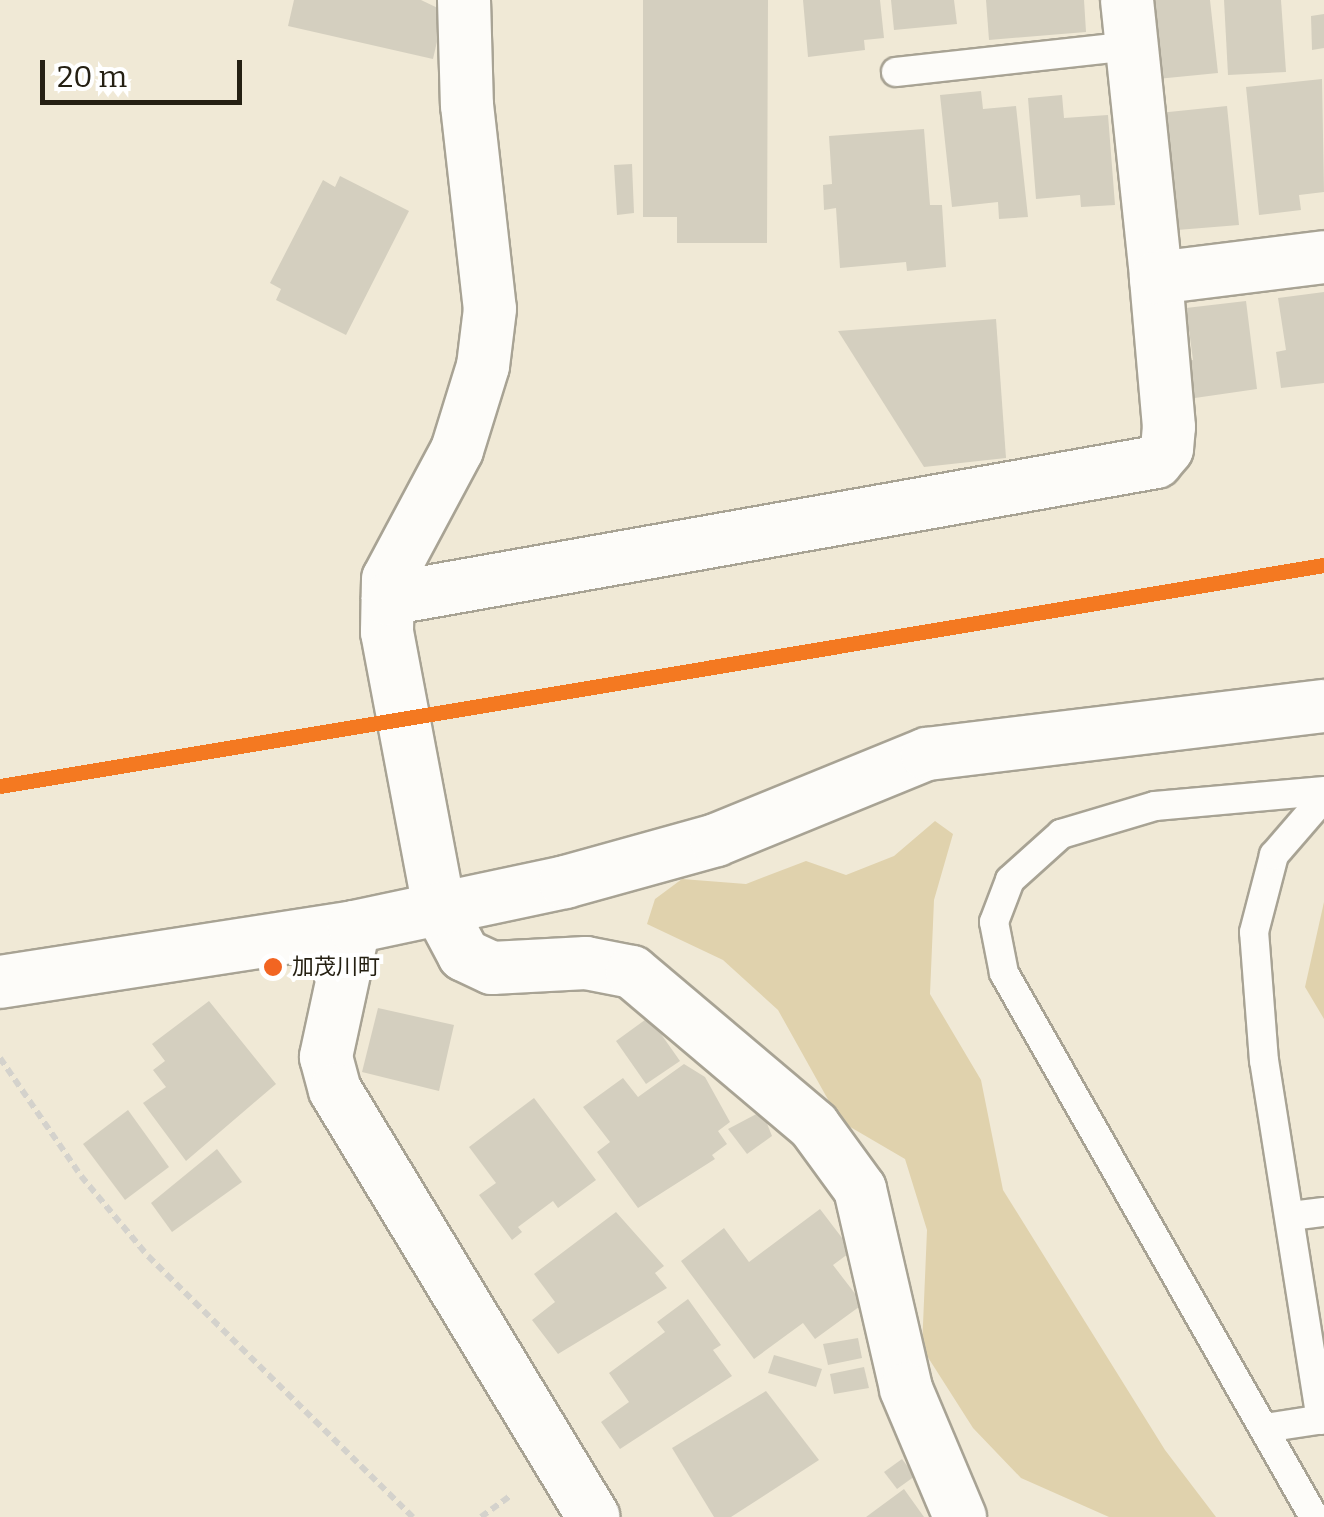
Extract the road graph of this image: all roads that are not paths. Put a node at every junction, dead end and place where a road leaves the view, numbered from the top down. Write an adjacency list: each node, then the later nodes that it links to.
1 (464, 0): 6 (street)
2 (1129, 23): 3 (lane); 5 (street)
3 (896, 72)
4 (1324, 257): 5 (street)
5 (1156, 278): 6 (street)
6 (387, 616): 9 (street)
7 (1324, 706): 9 (street)
8 (1324, 794): 13 (lane); 15 (lane)
9 (439, 908): 10 (street); 17 (street)
10 (354, 926): 11 (street); 16 (street)
11 (0, 982)
12 (1324, 1212): 13 (lane)
13 (1291, 1216): 14 (lane)
14 (1322, 1419): 15 (lane)
15 (1265, 1428): 18 (lane)
16 (594, 1517)
17 (960, 1517)
18 (1314, 1517)

